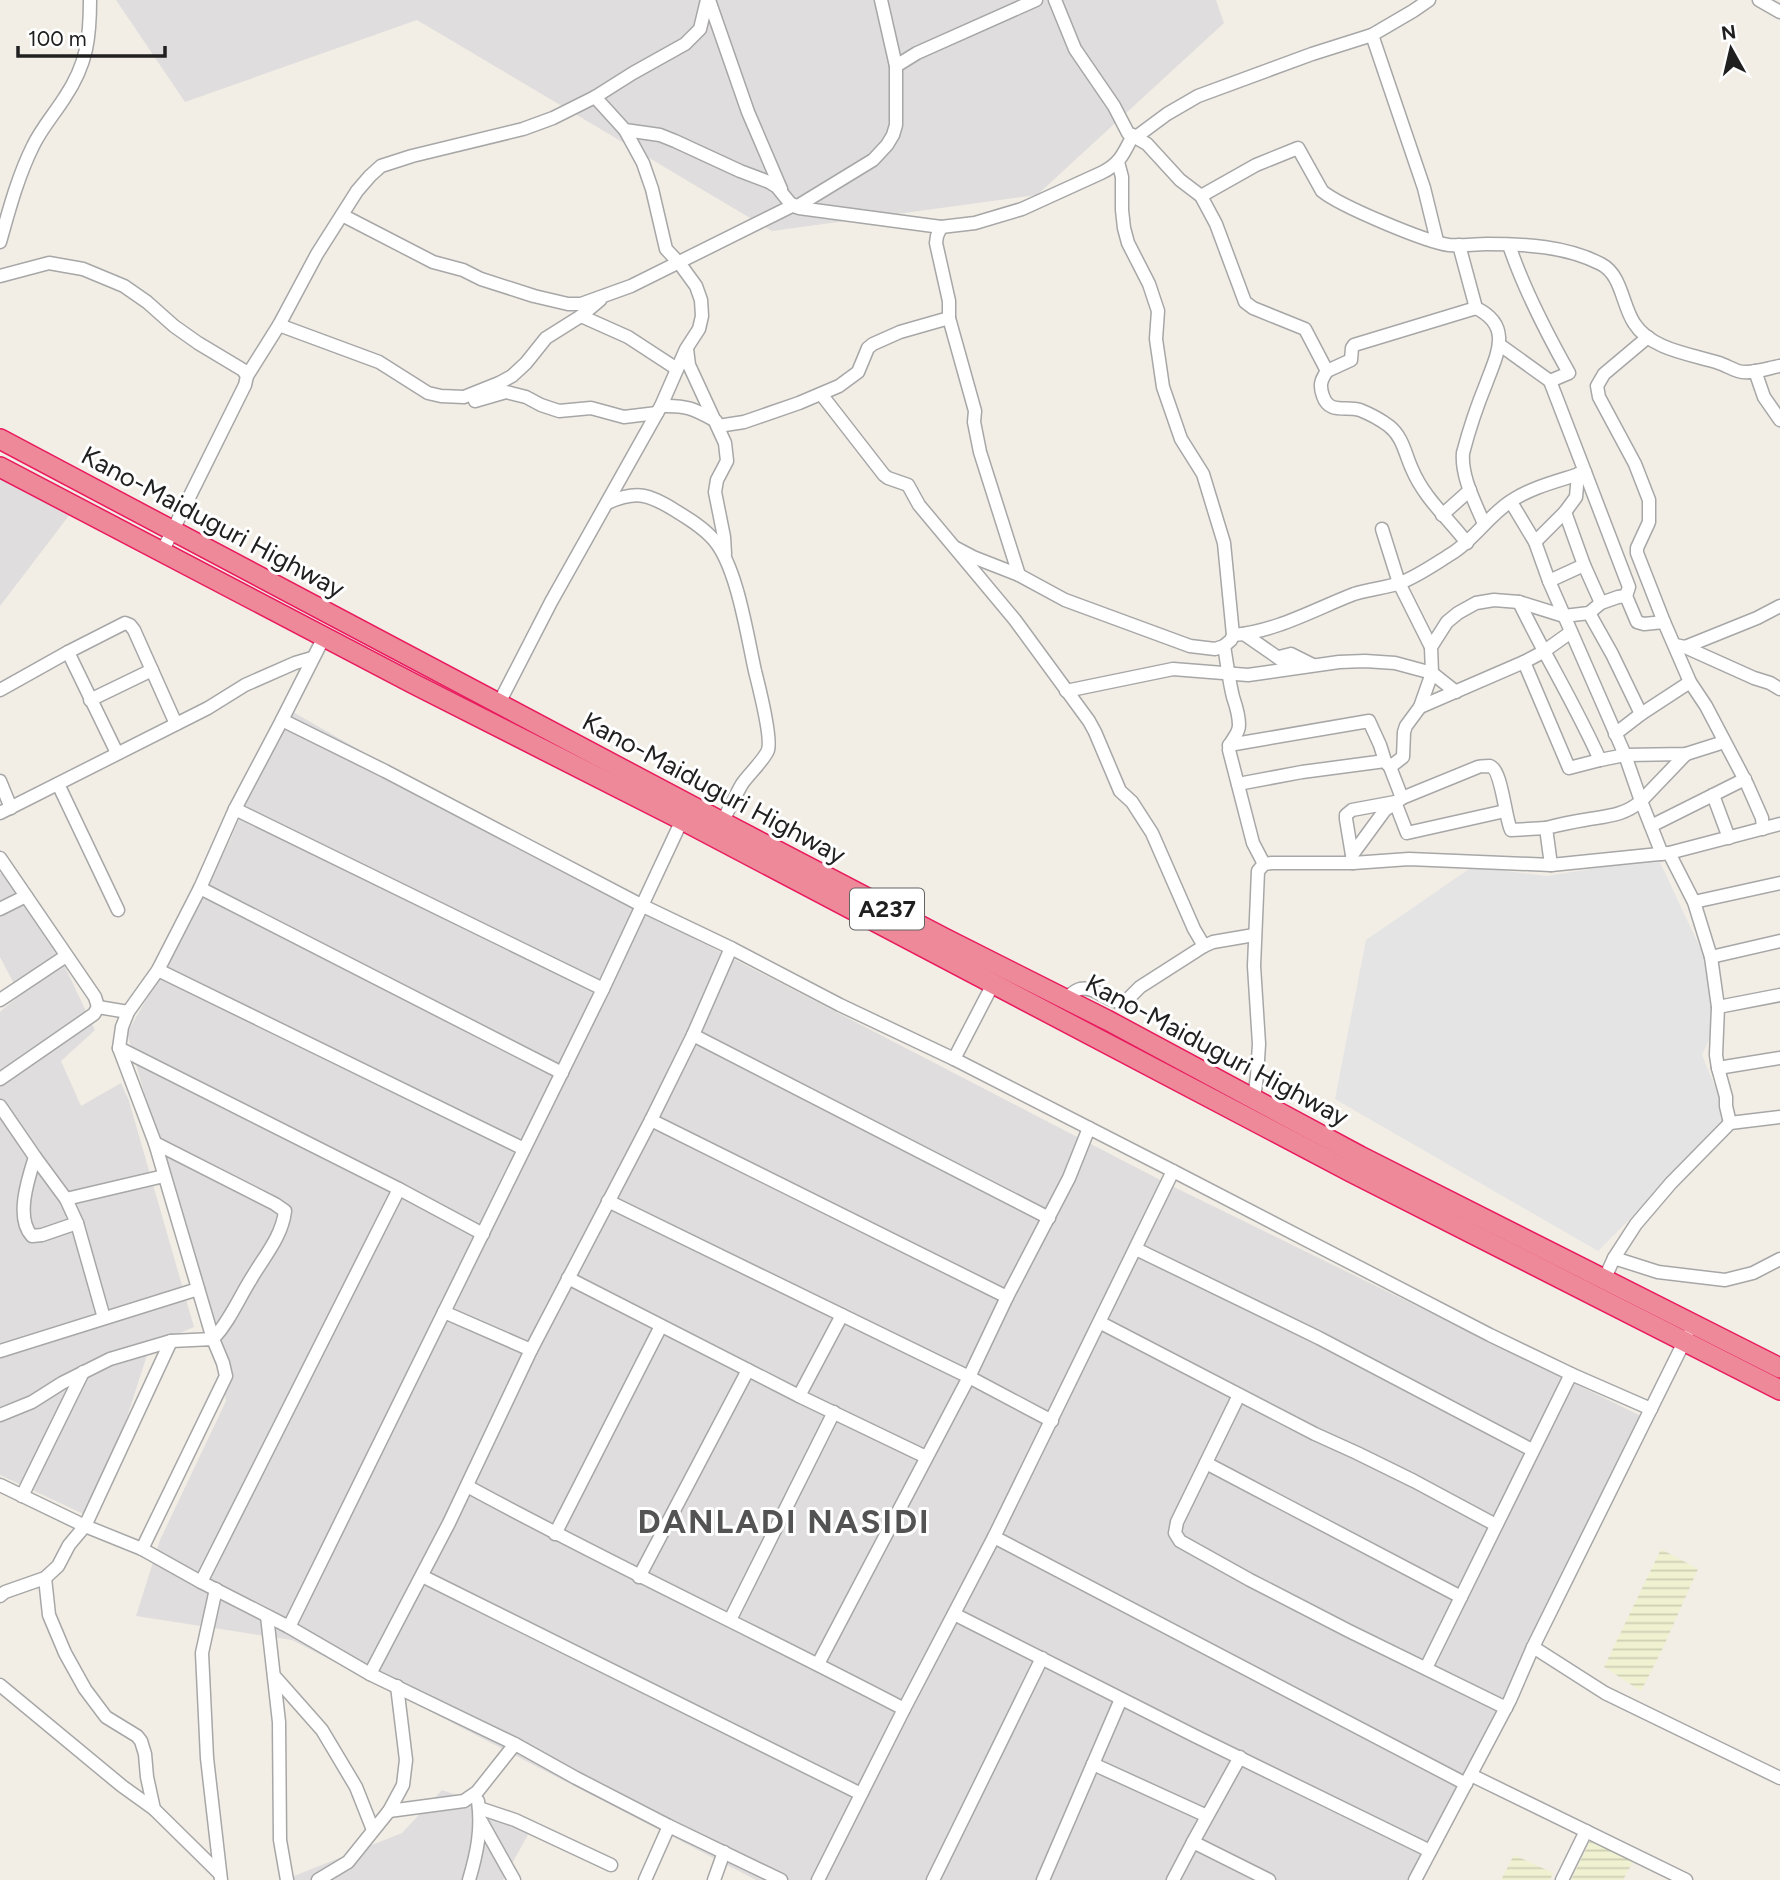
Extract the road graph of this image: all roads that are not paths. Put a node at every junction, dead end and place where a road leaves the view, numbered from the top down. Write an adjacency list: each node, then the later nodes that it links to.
1 (90, 0): 21 (street)
2 (708, 0): 11 (street); 15 (street)
3 (881, 0): 10 (street)
4 (1036, 0): 10 (street)
5 (1055, 0): 13 (street)
6 (1429, 0): 9 (street)
7 (1759, 0): 8 (street)
8 (1780, 12)
9 (1372, 36): 13 (street); 20 (street)
10 (895, 66): 17 (street)
11 (596, 97): 12 (street); 18 (street)
12 (625, 130): 15 (street); 24 (street)
13 (1134, 136): 14 (street); 16 (street)
14 (1118, 162): 19 (street); 73 (street)
15 (783, 195): 17 (street)
16 (1201, 196): 20 (street); 36 (street)
17 (795, 206): 19 (street); 24 (street)
18 (342, 215): 26 (street); 30 (street)
19 (941, 228): 29 (street)
20 (1437, 241): 22 (street)
21 (0, 242)
22 (1459, 245): 23 (street); 27 (street)
23 (1509, 245): 31 (street); 39 (street)
24 (678, 262): 26 (street); 33 (street)
25 (0, 276): 38 (street)
26 (604, 295): 28 (street)
27 (1476, 308): 32 (street); 36 (street)
28 (580, 316): 35 (street); 41 (street)
29 (949, 318): 40 (street); 62 (street)
30 (279, 324): 38 (street); 41 (street)
31 (1648, 337): 37 (street); 71 (street)
32 (1500, 345): 39 (street); 48 (street)
33 (687, 349): 35 (street); 44 (street)
34 (1780, 366): 37 (street)
35 (677, 369): 42 (street)
36 (1327, 371): 52 (street)
37 (1755, 371): 43 (street)
38 (247, 376): 55 (street)
39 (1550, 381): 47 (street)
40 (821, 394): 44 (street); 58 (street)
41 (455, 397): 42 (street)
42 (659, 409): 44 (street); 50 (street)
43 (1780, 419)
44 (717, 424): 60 (street)
45 (0, 439): 55 (highway, Kano-Maiduguri Highway / A237)
46 (0, 467): 59 (highway, Kano-Maiduguri Highway / A237)
47 (1581, 473): 49 (street); 51 (street); 65 (street)
48 (1470, 490): 52 (street); 53 (street)
49 (1511, 502): 53 (street); 56 (street)
50 (607, 503): 60 (street); 92 (street)
51 (1565, 512): 56 (street); 61 (street)
52 (1442, 515): 57 (street)
53 (1484, 524): 57 (street)
54 (1382, 529): 64 (street)
55 (174, 531): 59 (street); 92 (highway, Kano-Maiduguri Highway / A237)
56 (1535, 542): 63 (street)
57 (1467, 543): 64 (street)
58 (956, 548): 62 (street); 89 (street)
59 (162, 552): 74 (highway, Kano-Maiduguri Highway / A237)
60 (725, 557): 117 (street)
61 (1584, 565): 63 (street); 67 (street)
62 (1019, 575): 75 (street)
63 (1549, 581): 70 (street)
64 (1399, 583): 73 (street); 77 (street)
65 (1626, 597): 67 (street); 71 (street)
66 (1520, 602): 70 (street); 77 (street); 79 (street)
67 (1601, 603): 69 (street)
68 (1780, 607): 76 (street)
69 (1589, 613): 70 (street); 94 (street)
70 (1564, 616): 72 (street)
71 (1664, 622): 76 (street)
72 (1571, 632): 79 (street); 97 (street)
73 (1239, 634): 75 (street); 82 (street)
74 (324, 637): 80 (street); 116 (highway, Kano-Maiduguri Highway / A237)
75 (1224, 646): 84 (street)
76 (1680, 646): 86 (street); 87 (street)
77 (1431, 647): 85 (street)
78 (68, 652): 83 (street); 88 (street); 91 (street)
79 (1543, 652): 81 (street); 98 (street)
80 (312, 658): 95 (street); 96 (street)
81 (1524, 662): 90 (street); 104 (street)
82 (1314, 666): 84 (street); 85 (street)
83 (152, 670): 91 (street); 96 (street)
84 (1228, 673): 89 (street); 100 (street)
85 (1432, 673): 90 (street); 93 (street)
86 (1690, 682): 94 (street); 99 (street)
87 (1780, 689)
88 (0, 690)
89 (1066, 691): 139 (street)
90 (1456, 692): 93 (street)
91 (90, 700): 101 (street)
92 (498, 705): 117 (highway, Kano-Maiduguri Highway / A237)
93 (1420, 707): 105 (street)
94 (1642, 714): 97 (street)
95 (282, 720): 113 (street); 134 (street)
96 (176, 724): 101 (street)
97 (1613, 731): 98 (street); 103 (street)
98 (1588, 734): 104 (street)
99 (1724, 742): 102 (street); 106 (street)
100 (1229, 745): 105 (street); 109 (street)
101 (117, 753): 108 (street)
102 (1686, 754): 103 (street); 112 (street)
103 (1625, 755): 104 (street); 112 (street)
104 (1600, 761)
105 (1387, 764): 109 (street); 111 (street)
106 (1745, 779): 110 (street); 121 (street)
107 (0, 781): 114 (street)
108 (58, 783): 114 (street); 136 (street)
109 (1238, 785): 128 (street)
110 (1713, 795): 119 (street); 123 (street)
111 (1399, 800): 115 (street); 122 (street); 126 (street); 126 (street)
112 (1641, 801): 119 (street); 120 (street)
113 (235, 809): 131 (street); 145 (street)
114 (6, 810)
115 (1505, 811): 120 (street); 122 (street)
116 (682, 820): 134 (street); 144 (highway, Kano-Maiduguri Highway / A237)
117 (722, 822): 147 (highway, Kano-Maiduguri Highway / A237)
118 (1780, 824): 121 (street)
119 (1651, 827): 124 (street)
120 (1545, 828): 129 (street)
121 (1763, 829): 123 (street)
122 (1407, 834): 127 (street)
123 (1729, 838): 124 (street)
124 (1666, 854): 129 (street); 133 (street)
125 (0, 858): 132 (street)
126 (1352, 859): 127 (street); 128 (street)
127 (1409, 859): 129 (street)
128 (1264, 864): 137 (street)
129 (1551, 865)
130 (1780, 883): 133 (street)
131 (200, 888): 143 (street); 157 (street)
132 (26, 896): 135 (street); 141 (street)
133 (1695, 902): 142 (street)
134 (642, 905): 140 (street); 145 (street)
135 (0, 909)
136 (118, 910)
137 (1254, 935): 139 (street); 159 (street)
138 (1780, 941): 142 (street)
139 (1204, 946): 147 (street)
140 (731, 948): 152 (street); 155 (street)
141 (66, 956): 148 (street); 149 (street)
142 (1711, 957): 150 (street)
143 (158, 970): 151 (street); 166 (street)
144 (993, 984): 155 (street); 188 (highway, Kano-Maiduguri Highway / A237)
145 (603, 989): 157 (street)
146 (1780, 995): 150 (street)
147 (1065, 999): 159 (highway, Kano-Maiduguri Highway / A237)
148 (0, 1000)
149 (97, 1007): 151 (street); 158 (street)
150 (1718, 1007): 156 (street)
151 (128, 1012): 153 (street)
152 (692, 1035): 162 (street); 173 (street)
153 (119, 1048): 165 (street); 170 (street)
154 (1780, 1058): 156 (street)
155 (954, 1059): 164 (street)
156 (1718, 1069): 163 (street)
157 (562, 1073): 166 (street)
158 (0, 1079)
159 (1254, 1098): 180 (highway, Kano-Maiduguri Highway / A237)
160 (0, 1106): 167 (street)
161 (1780, 1117): 163 (street)
162 (651, 1120): 172 (street); 182 (street)
163 (1730, 1123): 177 (street)
164 (1088, 1128): 168 (street); 173 (street)
165 (155, 1143): 169 (street); 189 (street)
166 (524, 1149): 175 (street)
167 (35, 1157): 171 (street); 174 (street)
168 (1173, 1171): 176 (street); 196 (street)
169 (164, 1176): 171 (street); 181 (street)
170 (399, 1189): 175 (street); 219 (street)
171 (66, 1199): 174 (street)
172 (608, 1201): 179 (street); 184 (street)
173 (1049, 1217): 182 (street)
174 (77, 1223): 185 (street)
175 (483, 1234): 183 (street)
176 (1136, 1249): 186 (street); 205 (street)
177 (1614, 1258): 178 (street); 180 (street)
178 (1780, 1259)
179 (568, 1278): 187 (street); 191 (street)
180 (1604, 1280): 188 (highway, Kano-Maiduguri Highway / A237)
181 (198, 1289): 185 (street); 189 (street)
182 (1007, 1297): 197 (street)
183 (444, 1312): 191 (street); 226 (street)
184 (842, 1315): 197 (street); 200 (street)
185 (104, 1318): 192 (street)
186 (1101, 1322): 199 (street); 204 (street)
187 (661, 1326): 194 (street); 213 (street)
188 (1689, 1332): 193 (highway, Kano-Maiduguri Highway / A237); 198 (highway, Kano-Maiduguri Highway / A237); 201 (street)
189 (213, 1339): 190 (street); 215 (street)
190 (171, 1341): 195 (street); 212 (street)
191 (531, 1350): 209 (street)
192 (0, 1351)
193 (1780, 1368)
194 (748, 1370): 200 (street); 217 (street)
195 (83, 1372): 203 (street); 210 (street)
196 (1571, 1374): 201 (street); 205 (street)
197 (969, 1377): 204 (street); 206 (street)
198 (1780, 1390)
199 (1239, 1395): 207 (street); 211 (street)
200 (799, 1396): 202 (street)
201 (1651, 1409): 227 (street)
202 (834, 1412): 206 (street); 225 (street)
203 (0, 1415)
204 (1052, 1421): 214 (street)
205 (1532, 1450): 211 (street)
206 (926, 1457): 229 (street)
207 (1206, 1463): 222 (street); 230 (street)
208 (0, 1485): 210 (street)
209 (467, 1486): 213 (street); 216 (street)
210 (22, 1496): 212 (street)
211 (1496, 1525): 222 (street)
212 (85, 1526): 215 (street); 218 (street)
213 (555, 1534): 217 (street)
214 (995, 1537): 223 (street); 242 (street)
215 (142, 1549): 219 (street)
216 (422, 1576): 231 (street); 244 (street)
217 (639, 1577): 225 (street)
218 (45, 1578): 221 (street); 245 (street)
219 (201, 1583): 220 (street)
220 (216, 1589): 224 (street); 256 (street)
221 (0, 1596)
222 (1461, 1597): 230 (street)
223 (954, 1614): 228 (street); 237 (street)
224 (267, 1616): 226 (street); 232 (street)
225 (730, 1620): 229 (street)
226 (289, 1627): 231 (street)
227 (1533, 1647): 236 (street); 241 (street)
228 (1042, 1658): 235 (street); 265 (street)
229 (818, 1664): 237 (street)
230 (1426, 1668): 236 (street)
231 (370, 1674): 234 (street)
232 (275, 1678): 250 (street); 257 (street)
233 (0, 1685): 245 (street)
234 (397, 1686): 238 (street); 246 (street)
235 (1121, 1699): 239 (street); 240 (street)
236 (1506, 1708): 242 (street)
237 (904, 1709): 244 (street)
238 (514, 1744): 243 (street); 249 (street)
239 (1240, 1757): 248 (street); 253 (street)
240 (1093, 1764): 248 (street); 266 (street)
241 (1780, 1778)
242 (1468, 1779): 251 (street); 253 (street)
243 (477, 1792): 246 (street); 247 (street)
244 (861, 1794): 264 (street)
245 (154, 1809): 256 (street)
246 (389, 1811): 250 (street)
247 (480, 1814): 255 (street); 259 (street); 260 (street)
248 (1207, 1816): 252 (street)
249 (669, 1826): 254 (street); 261 (street)
250 (373, 1830): 258 (street)
251 (1586, 1831): 270 (street); 271 (street)
252 (1193, 1842): 267 (street); 268 (street)
253 (1430, 1851): 269 (street)
254 (724, 1852): 262 (street); 263 (street)
255 (611, 1866)
256 (221, 1877)
257 (287, 1880)
258 (318, 1880)
259 (469, 1880)
260 (514, 1880)
261 (645, 1880)
262 (713, 1880)
263 (781, 1880)
264 (818, 1880)
265 (933, 1880)
266 (1044, 1880)
267 (1173, 1880)
268 (1269, 1880)
269 (1415, 1880)
270 (1562, 1880)
271 (1686, 1880)

